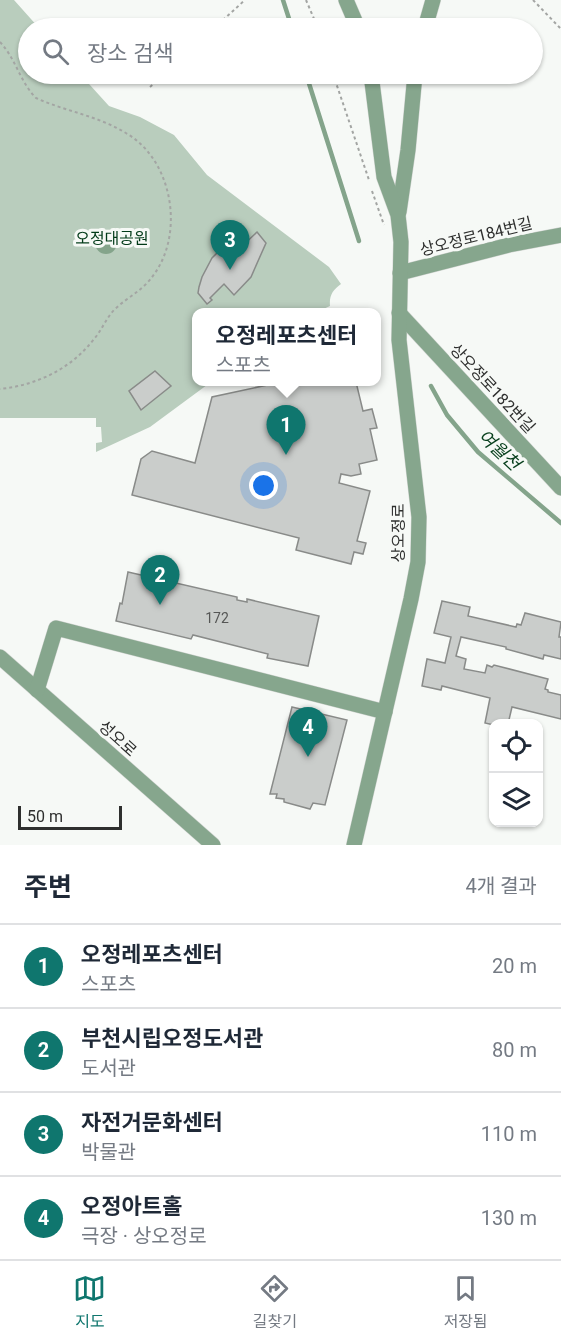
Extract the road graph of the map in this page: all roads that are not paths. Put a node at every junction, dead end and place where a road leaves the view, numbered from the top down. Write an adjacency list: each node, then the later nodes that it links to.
1 (346, 0): 3 (street)
2 (433, 0): 4 (street)
3 (354, 18)
4 (428, 18)
5 (372, 84): 7 (street)
6 (414, 84): 7 (street)
7 (398, 215): 9 (street, 상오정로)
8 (561, 235): 9 (street, 상오정로184번길)
9 (400, 273): 10 (street, 상오정로)
10 (399, 313): 11 (street, 상오정로182번길); 14 (street, 상오정로)
11 (561, 488)
12 (0, 657): 13 (street, 성오로)
13 (37, 690): 14 (street); 15 (street, 성오로)
14 (385, 712): 16 (street, 상오정로)
15 (213, 845)
16 (354, 845)

